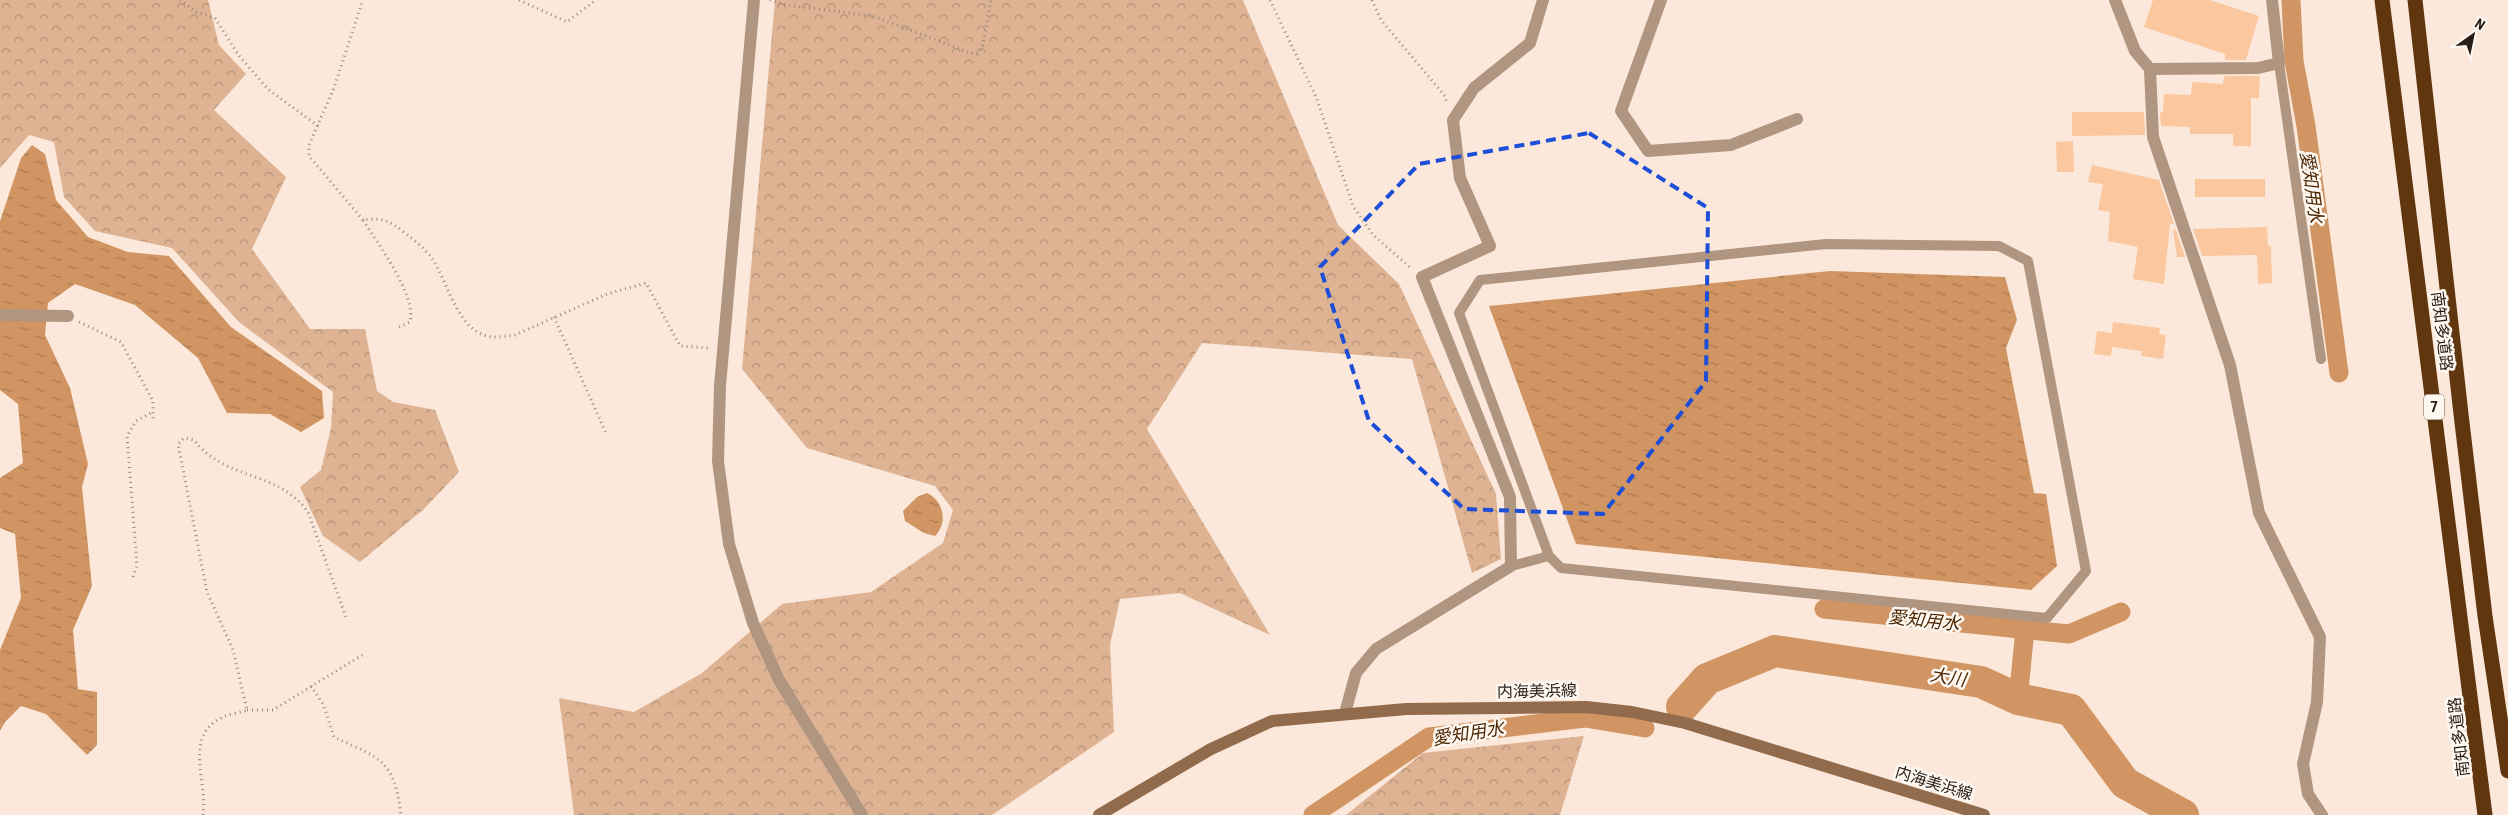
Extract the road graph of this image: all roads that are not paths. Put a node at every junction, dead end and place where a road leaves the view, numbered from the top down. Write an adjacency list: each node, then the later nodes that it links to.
1 (754, 0): 18 (street)
2 (1543, 0): 15 (street)
3 (1661, 0): 10 (street)
4 (2115, 0): 9 (street)
5 (2272, 0): 8 (street)
6 (2382, 0): 22 (highway, 南知多道路 / 7)
7 (2415, 0): 17 (highway, 南知多道路 / 7)
8 (2278, 63): 9 (street); 13 (lane)
9 (2150, 70): 21 (street)
10 (1797, 119)
11 (0, 315): 12 (street)
12 (68, 316)
13 (2321, 359)
14 (1549, 556): 14 (lane); 15 (lane)
15 (1511, 566): 16 (street)
16 (1345, 713): 19 (main road, 内海美浜線); 20 (main road, 内海美浜線)
17 (2508, 771)
18 (862, 815)
19 (1099, 815)
20 (1984, 815)
21 (2322, 815)
22 (2485, 815)

